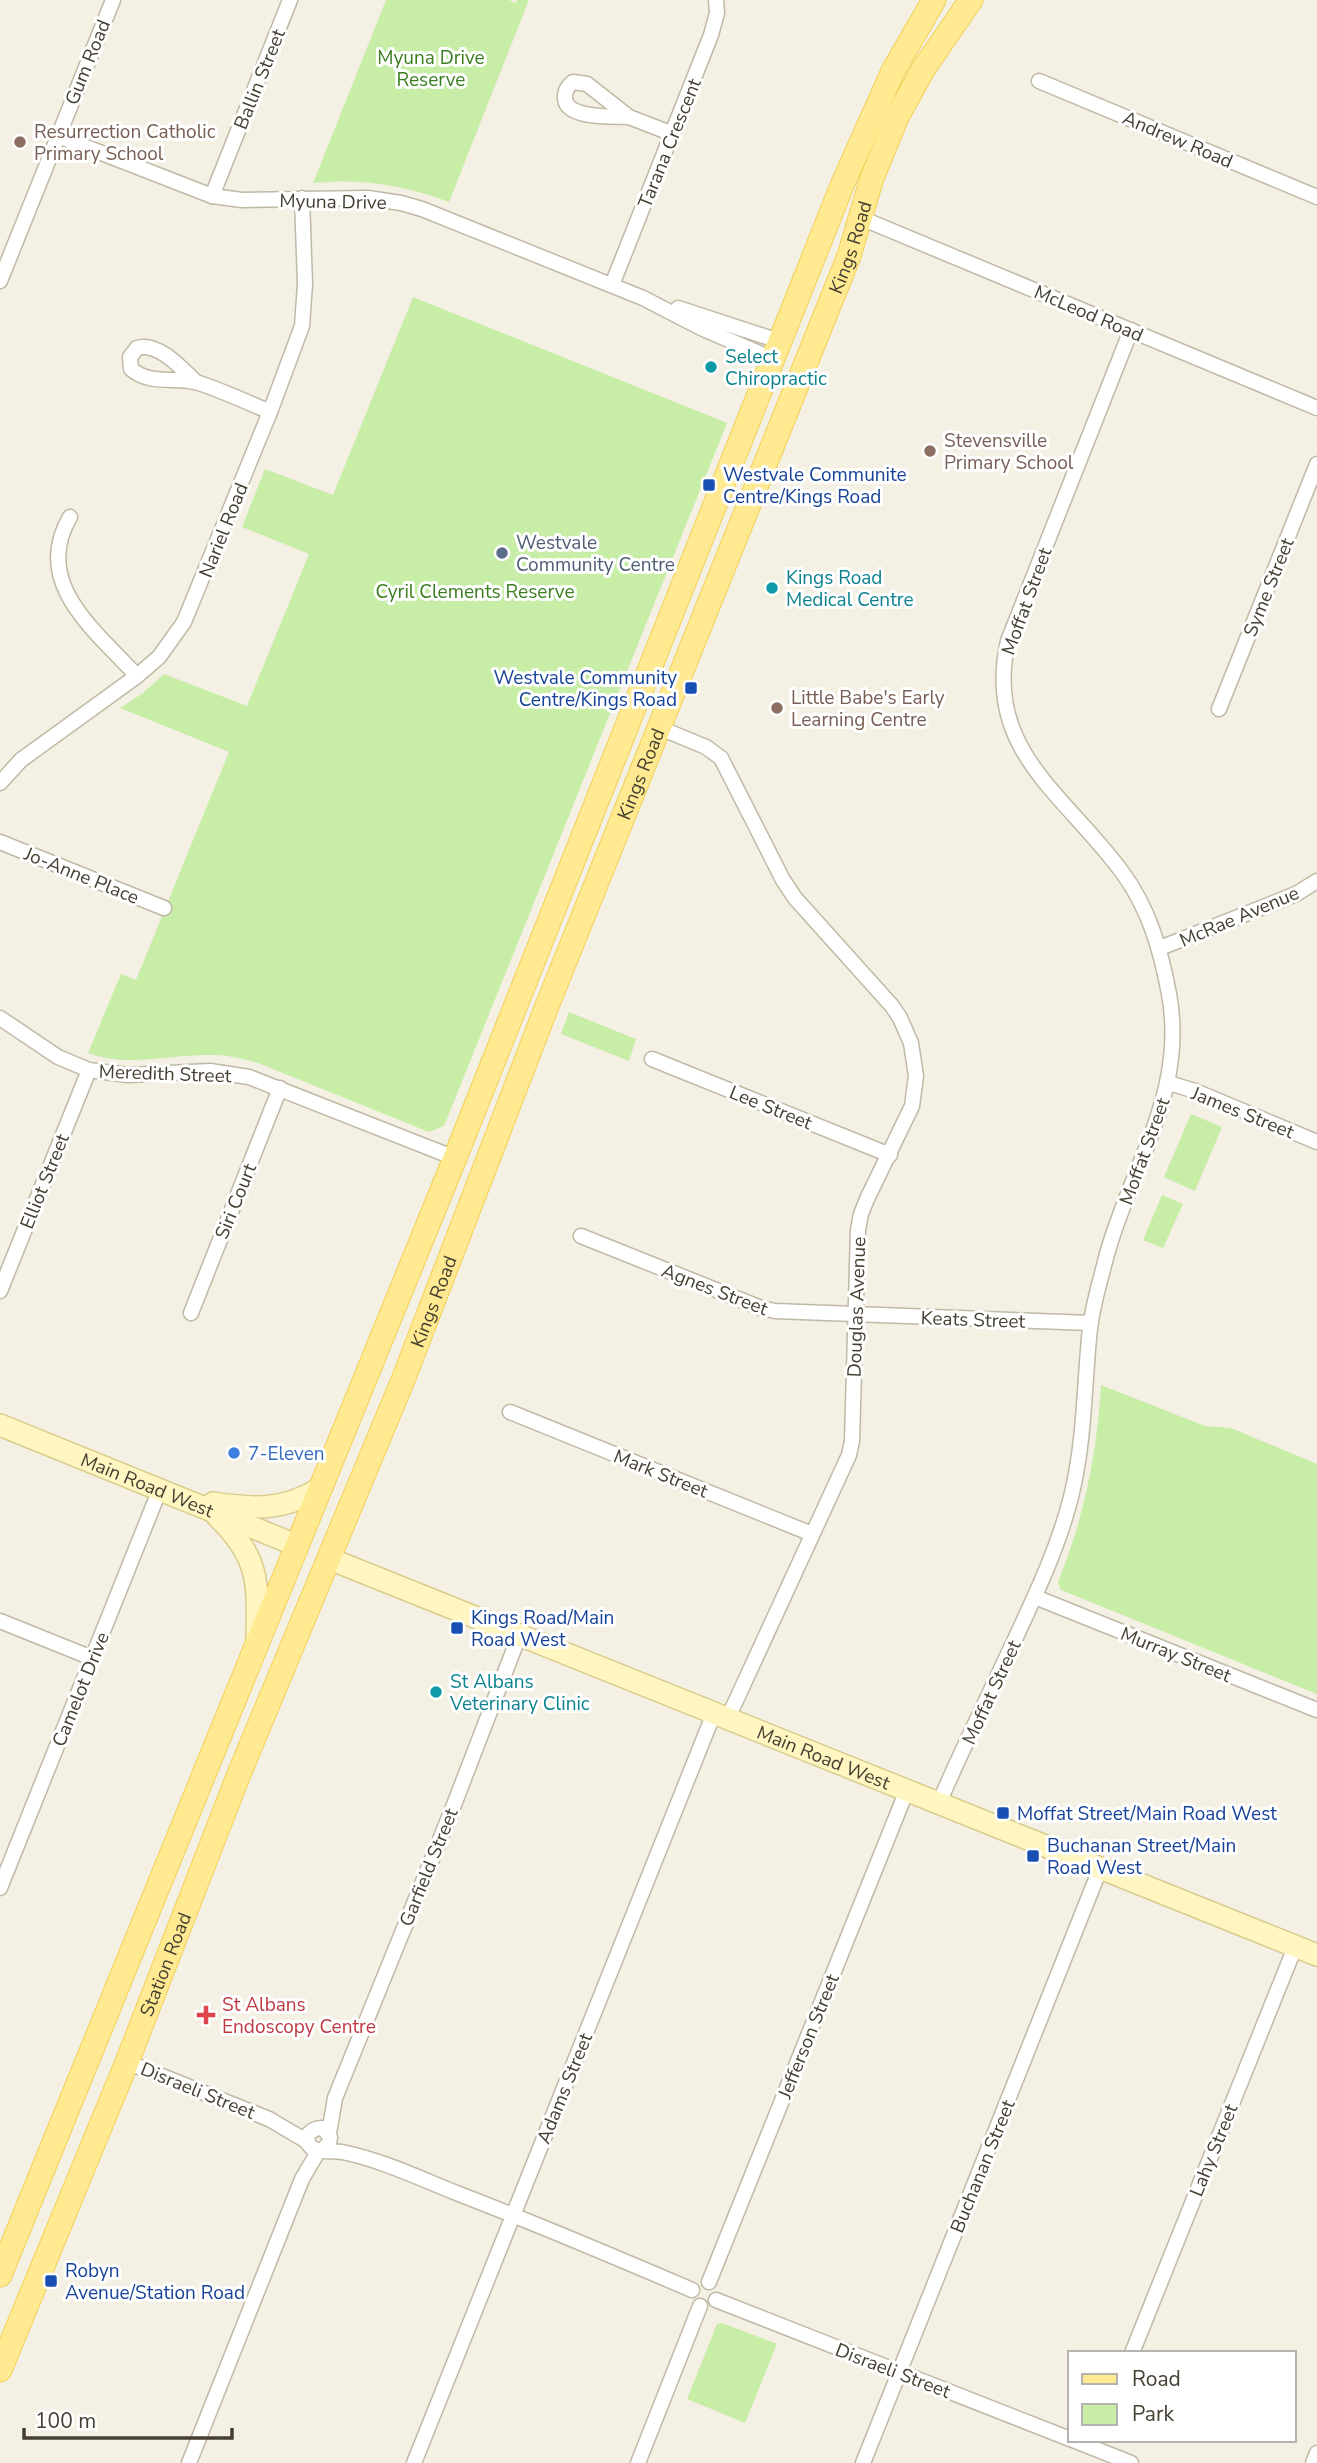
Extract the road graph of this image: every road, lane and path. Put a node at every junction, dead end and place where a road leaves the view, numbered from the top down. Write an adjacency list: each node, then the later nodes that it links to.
1 (113, 0): 9 (street, Gum Road)
2 (290, 0): 10 (street, Ballin Street)
3 (716, 0): 8 (street, Tarana Crescent)
4 (934, 0): 17 (main road, Kings Road)
5 (971, 0): 13 (main road, Kings Road)
6 (1039, 81): 11 (street, Andrew Road)
7 (629, 117): 8 (street)
8 (673, 134): 15 (street, Tarana Crescent)
9 (58, 136): 10 (street, Myuna Drive); 14 (street, Gum Road)
10 (212, 196): 12 (street, Myuna Drive)
11 (1317, 197)
12 (302, 198): 15 (street, Myuna Drive); 21 (street, Nariel Road)
13 (861, 218): 16 (street, McLeod Road); 18 (main road, Kings Road)
14 (0, 281)
15 (612, 285): 17 (street, Myuna Drive)
16 (1131, 330): 20 (street, McLeod Road); 32 (street, Moffat Street)
17 (776, 350): 18 (main road); 26 (main road, Kings Road)
18 (807, 359): 27 (main road, Kings Road)
19 (196, 382): 21 (street)
20 (1317, 408)
21 (270, 412): 24 (street, Nariel Road)
22 (1317, 464): 25 (street, Syme Street)
23 (70, 517): 24 (street)
24 (137, 676): 28 (street, Nariel Road)
25 (1219, 709)
26 (631, 717): 27 (main road); 40 (main road, Kings Road)
27 (660, 728): 39 (street, Douglas Avenue); 41 (main road, Kings Road)
28 (0, 783)
29 (0, 842): 31 (street, Jo-Anne Place)
30 (1317, 881): 32 (street, McRae Avenue)
31 (164, 908)
32 (1160, 948): 36 (street, Moffat Street)
33 (0, 1018): 35 (street, Meredith Street)
34 (652, 1059): 39 (street, Lee Street)
35 (89, 1070): 37 (street, Meredith Street); 43 (street, Elliot Street)
36 (1169, 1083): 38 (street, James Street); 46 (street, Moffat Street)
37 (280, 1088): 40 (street, Meredith Street); 44 (street, Siri Court)
38 (1317, 1142)
39 (890, 1155): 45 (street, Douglas Avenue)
40 (455, 1158): 41 (main road); 49 (main road, Kings Road)
41 (484, 1170): 54 (main road, Kings Road)
42 (581, 1236): 45 (street, Agnes Street)
43 (0, 1291)
44 (191, 1313)
45 (855, 1315): 46 (street, Keats Street); 52 (street, Douglas Avenue)
46 (1091, 1323): 55 (street, Moffat Street)
47 (510, 1412): 52 (street, Mark Street)
48 (0, 1425): 50 (main road, Main Road West)
49 (318, 1489): 50 (main road); 53 (main road, Kings Road)
50 (170, 1493): 51 (main road, Main Road West); 59 (street, Camelot Drive)
51 (212, 1510): 53 (main road, Main Road West); 58 (main road)
52 (812, 1534): 61 (street, Douglas Avenue)
53 (296, 1545): 54 (main road); 58 (main road, Station Road)
54 (330, 1559): 57 (main road, Main Road West); 69 (main road, Station Road)
55 (1035, 1597): 60 (street, Murray Street); 63 (street, Moffat Street)
56 (0, 1621): 59 (street)
57 (519, 1636): 61 (main road, Main Road West); 70 (street, Garfield Street)
58 (257, 1641): 68 (main road, Station Road)
59 (92, 1658): 65 (street, Camelot Drive)
60 (1317, 1710)
61 (720, 1715): 62 (main road, Main Road West); 71 (street, Adams Street)
62 (907, 1790): 63 (main road, Main Road West); 73 (street, Jefferson Street)
63 (939, 1804): 64 (main road, Main Road West)
64 (1100, 1868): 66 (main road, Main Road West); 79 (street, Buchanan Street)
65 (0, 1888)
66 (1295, 1947): 67 (main road, Main Road West); 77 (street, Lahy Street)
67 (1317, 1955)
68 (91, 2047): 69 (main road); 72 (main road, Station Road)
69 (127, 2062): 70 (street, Disraeli Street); 78 (main road, Station Road)
70 (318, 2139): 71 (street, Disraeli Street); 83 (street, Garfield Street)
71 (513, 2215): 74 (street, Disraeli Street); 84 (street, Adams Street)
72 (2, 2267)
73 (709, 2282): 74 (street); 75 (street)
74 (692, 2290): 76 (street)
75 (716, 2300): 76 (street); 79 (street, Disraeli Street)
76 (700, 2306): 85 (street)
77 (1133, 2351)
78 (0, 2370)
79 (900, 2372): 80 (street, Disraeli Street); 86 (street, Buchanan Street)
80 (1068, 2438)
81 (1095, 2444): 87 (street); 88 (street, Disraeli Street)
82 (1317, 2453): 89 (street)
83 (189, 2463)
84 (414, 2463)
85 (638, 2463)
86 (863, 2463)
87 (1088, 2463)
88 (1131, 2463)
89 (1313, 2463)

